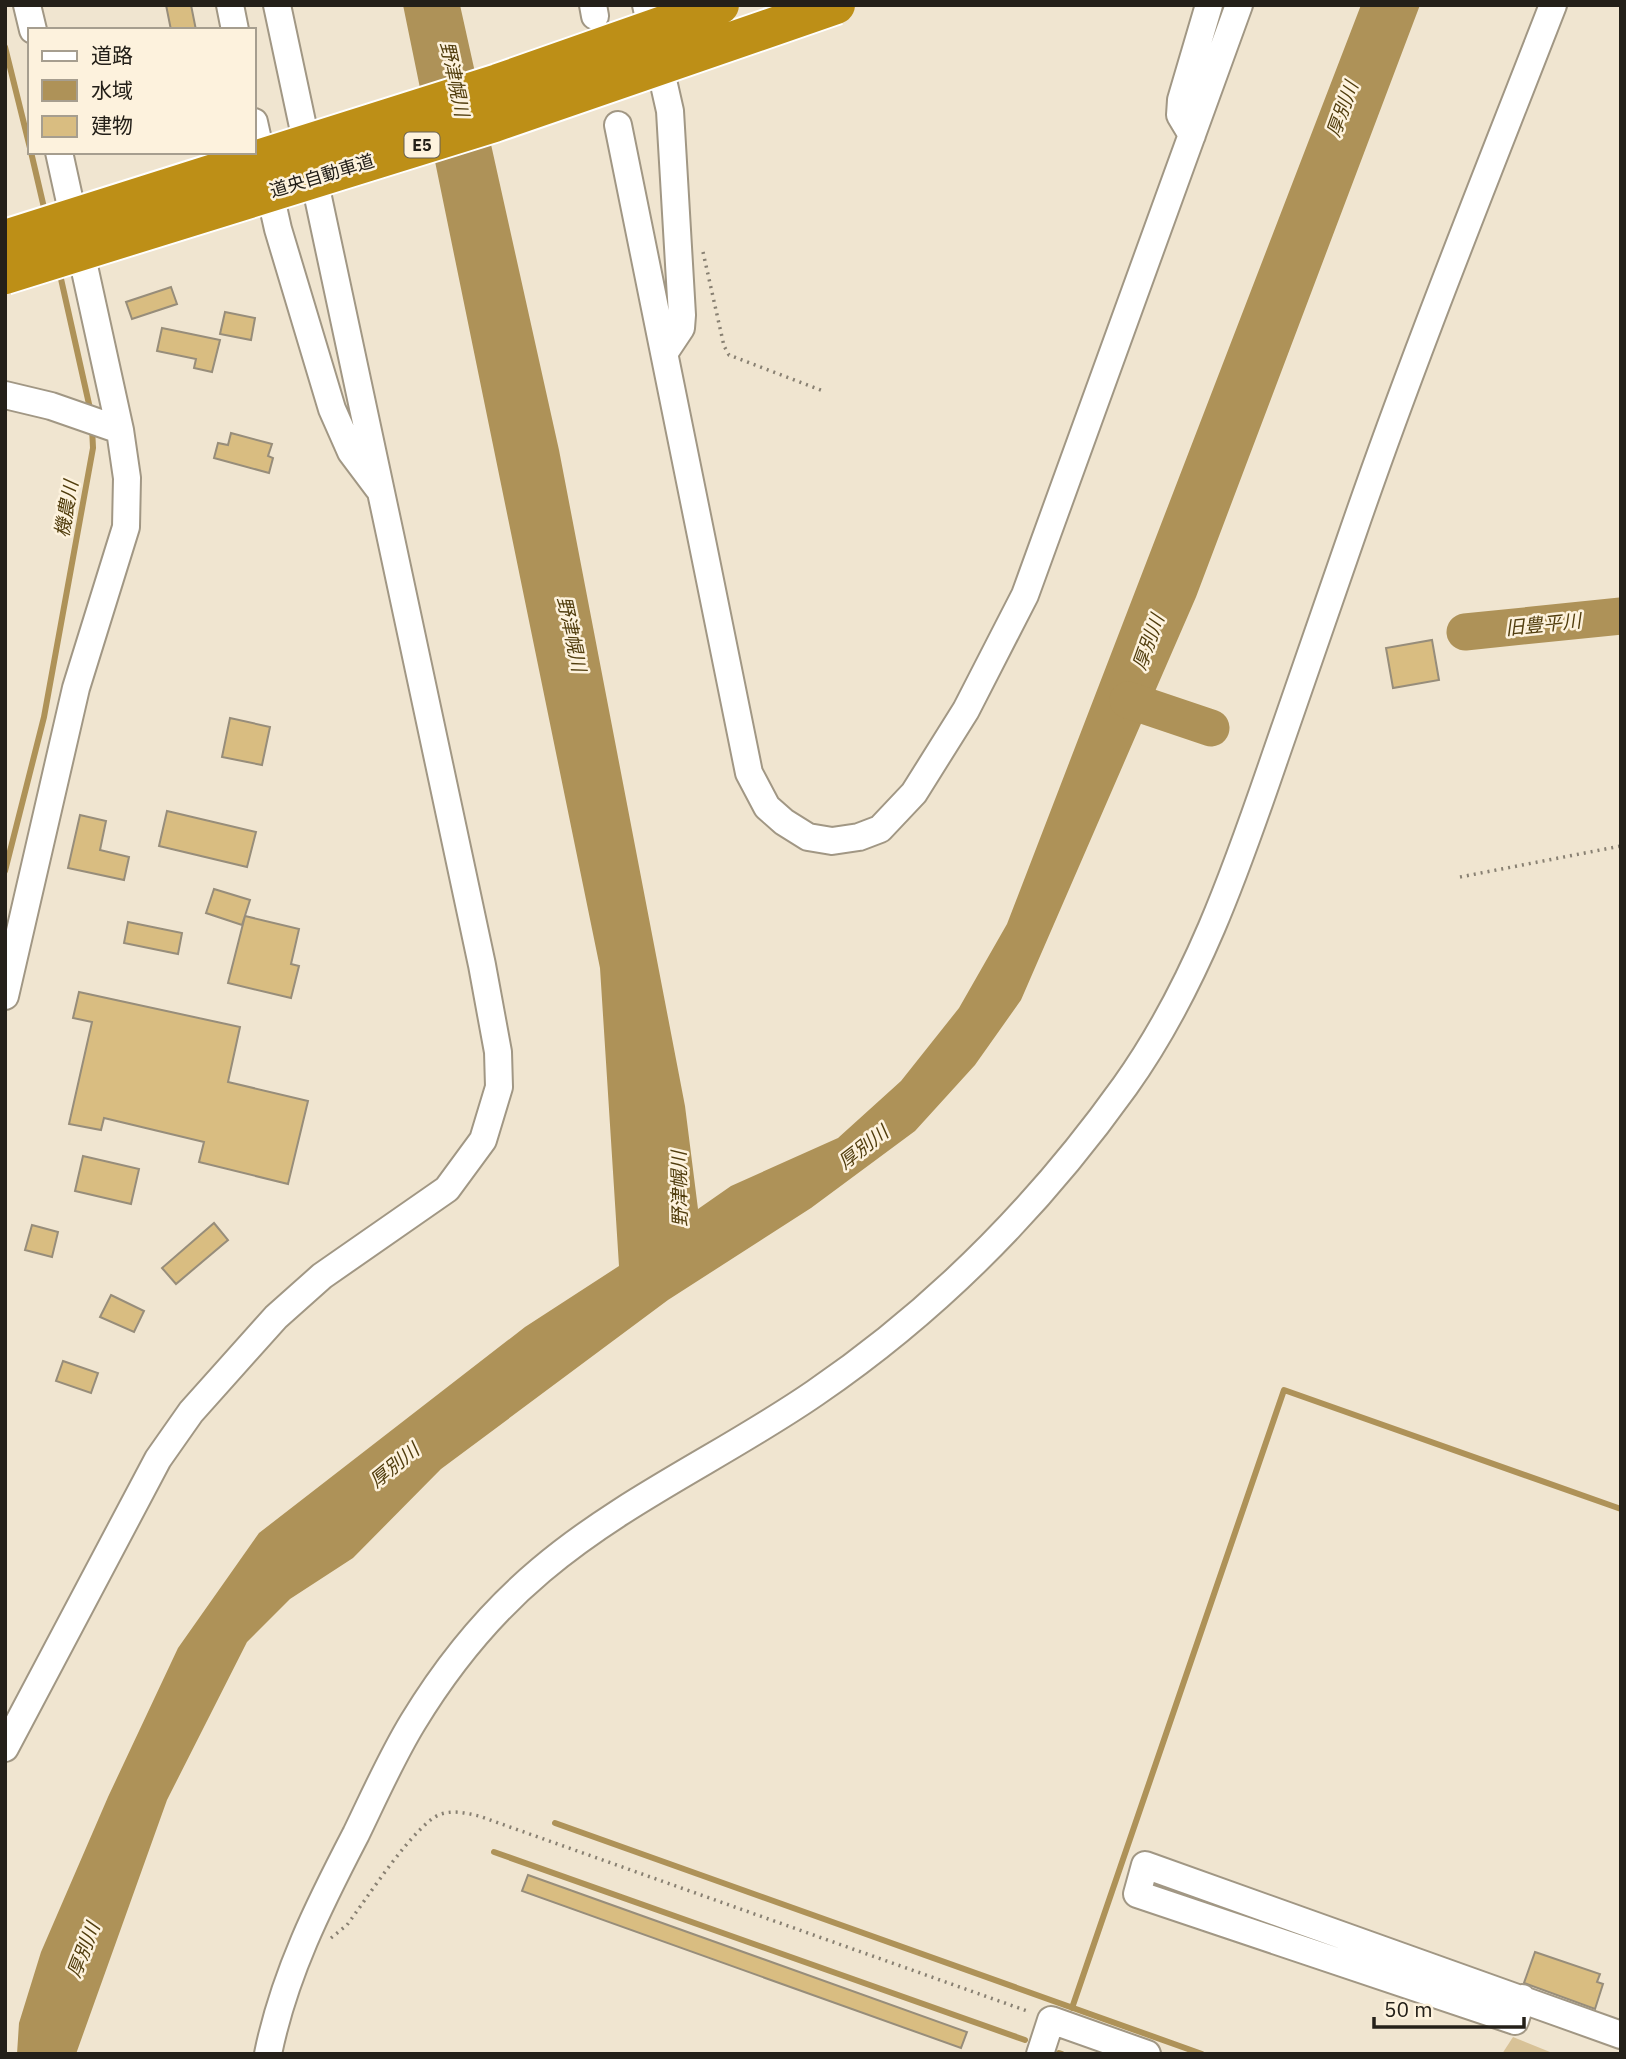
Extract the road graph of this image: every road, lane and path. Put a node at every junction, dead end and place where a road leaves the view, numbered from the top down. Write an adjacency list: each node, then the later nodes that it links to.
1 (27, 5): 10 (street)
2 (230, 5): 11 (street)
3 (277, 5): 23 (street)
4 (646, 5): 19 (street)
5 (720, 5): 16 (highway, 道央自動車道 / E5, bridge)
6 (836, 5): 18 (highway, 道央自動車道 / E5, bridge)
7 (1209, 5): 14 (street)
8 (1239, 5): 14 (street)
9 (1553, 5): 28 (street)
10 (33, 28)
11 (235, 28)
12 (618, 125): 19 (street)
13 (256, 131): 23 (street)
14 (1192, 135): 19 (street)
15 (59, 154): 22 (street)
16 (5, 239)
17 (701, 244): 20 (path)
18 (5, 275)
19 (665, 352)
20 (823, 391)
21 (5, 395): 22 (street)
22 (111, 427): 26 (street)
23 (383, 495): 27 (street)
24 (1621, 846): 25 (path)
25 (1460, 877)
26 (5, 996)
27 (5, 1748)
28 (300, 1948): 30 (path); 32 (street)
29 (1522, 1998): 29 (street); 31 (street)
30 (1051, 2020): 33 (street); 34 (street)
31 (1621, 2035)
32 (268, 2054)
33 (1040, 2054)
34 (1147, 2054)

